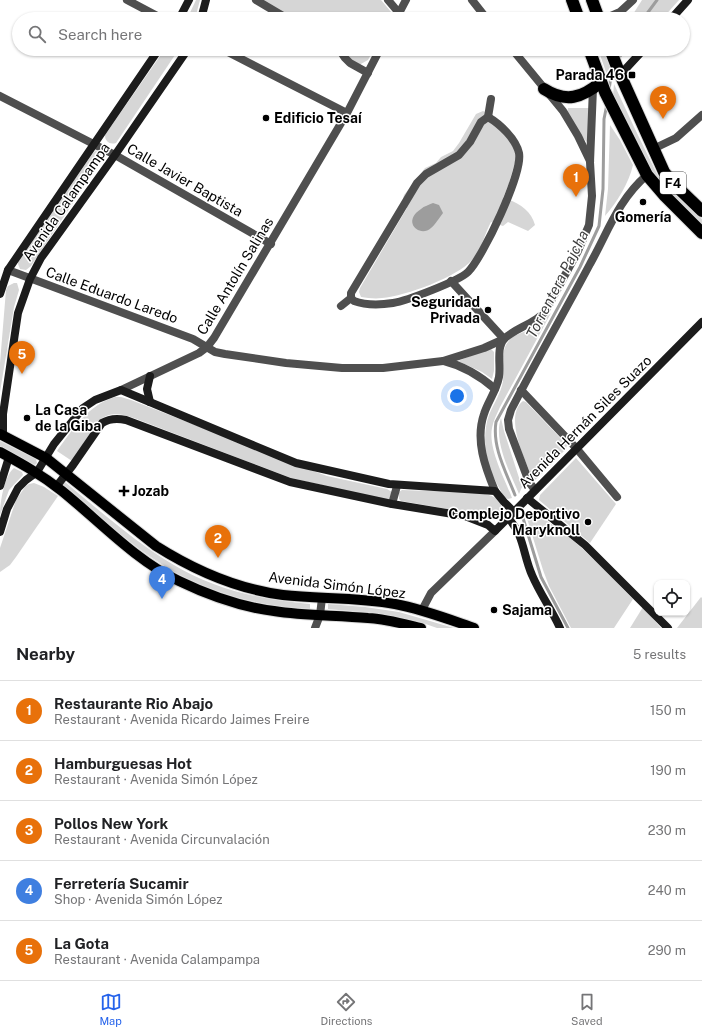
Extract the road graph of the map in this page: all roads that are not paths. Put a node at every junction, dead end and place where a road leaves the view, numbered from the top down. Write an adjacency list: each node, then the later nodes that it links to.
1 (126, 0): 12 (street)
2 (189, 0): 13 (street)
3 (206, 0): 14 (street)
4 (256, 0): 15 (street)
5 (388, 0): 16 (street)
6 (406, 0): 17 (street)
7 (472, 0): 18 (street)
8 (572, 0): 19 (highway)
9 (592, 0): 20 (highway)
10 (633, 0): 21 (street)
11 (688, 0): 22 (street)
12 (149, 12)
13 (183, 12)
14 (203, 12)
15 (276, 12)
16 (395, 12)
17 (399, 12)
18 (481, 12)
19 (576, 12)
20 (596, 12)
21 (620, 12)
22 (677, 12)
23 (154, 56): 41 (street, Avenida Calampampa)
24 (183, 56): 43 (street, Avenida Calampampa)
25 (236, 56): 38 (street)
26 (344, 56): 32 (street)
27 (376, 56): 32 (street, Calle Antolín Salinas)
28 (518, 56): 35 (street)
29 (591, 56): 34 (highway, F4)
30 (613, 56): 33 (highway, F4)
31 (637, 56): 33 (street)
32 (368, 72): 38 (street, Calle Antolín Salinas)
33 (619, 73): 42 (highway, F4)
34 (600, 87): 35 (highway); 44 (street, Calle Eduardo Laredo); 45 (highway, F4)
35 (544, 88): 44 (street)
36 (0, 96): 41 (street, Calle Javier Baptista)
37 (491, 99): 40 (street)
38 (348, 113): 48 (street, Calle Antolín Salinas)
39 (702, 115): 42 (street)
40 (488, 117): 51 (street); 54 (street)
41 (93, 144): 43 (street, Calle Javier Baptista); 49 (street, Avenida Calampampa)
42 (653, 148): 46 (highway, F4)
43 (115, 155): 48 (street, Calle Javier Baptista); 50 (street, Avenida Calampampa)
44 (590, 162): 57 (street, Calle Eduardo Laredo)
45 (647, 175): 47 (highway, F4); 63 (street)
46 (702, 211)
47 (702, 234)
48 (271, 244): 58 (street, Calle Antolín Salinas)
49 (8, 270): 50 (street, Calle Eduardo Laredo); 52 (street, Avenida Calampampa)
50 (30, 279): 58 (street, Calle Eduardo Laredo); 64 (street, Avenida Calampampa)
51 (451, 281): 54 (street); 57 (street)
52 (2, 282): 53 (street, Avenida Calampampa)
53 (0, 294)
54 (351, 298): 55 (street)
55 (341, 306)
56 (702, 322): 67 (street, Avenida Hernán Siles Suazo)
57 (504, 339): 59 (street, Calle Eduardo Laredo); 61 (street)
58 (207, 347): 59 (street, Calle Eduardo Laredo); 60 (street, Calle Antolín Salinas)
59 (443, 361): 61 (street, Calle Eduardo Laredo)
60 (150, 376): 62 (street, Calle Antolín Salinas); 65 (street)
61 (495, 389): 76 (street)
62 (121, 390): 65 (street); 69 (street, Calle Antolín Salinas)
63 (521, 390): 67 (street); 75 (street)
64 (3, 397): 66 (street, Avenida Calampampa)
65 (150, 402): 73 (street)
66 (2, 435): 69 (main road, Avenida Simón López)
67 (577, 449): 75 (street, Avenida Hernán Siles Suazo); 77 (street)
68 (5, 455): 70 (main road, Avenida Simón López); 72 (street)
69 (46, 458): 70 (street, Calle Antolín Salinas); 71 (main road, Avenida Simón López)
70 (37, 472): 74 (main road, Avenida Simón López); 83 (street, Calle Antolín Salinas)
71 (67, 474): 74 (street); 79 (street); 84 (main road, Avenida Simón López)
72 (0, 486)
73 (398, 486): 76 (street); 79 (street)
74 (56, 487): 86 (main road, Avenida Simón López)
75 (535, 490): 78 (street, Avenida Hernán Siles Suazo)
76 (495, 491): 80 (street)
77 (616, 497)
78 (527, 498): 80 (street, Avenida Hernán Siles Suazo); 91 (street)
79 (392, 504): 82 (street)
80 (514, 512): 81 (street, Avenida Hernán Siles Suazo)
81 (508, 518): 82 (street, Avenida Hernán Siles Suazo); 90 (street)
82 (495, 531): 85 (street, Avenida Hernán Siles Suazo)
83 (0, 532)
84 (322, 598): 85 (main road, Avenida Simón López); 86 (street)
85 (422, 610): 89 (main road, Avenida Simón López)
86 (320, 615): 87 (street); 88 (main road, Avenida Simón López)
87 (315, 628)
88 (421, 628)
89 (474, 628)
90 (560, 628)
91 (668, 628)

